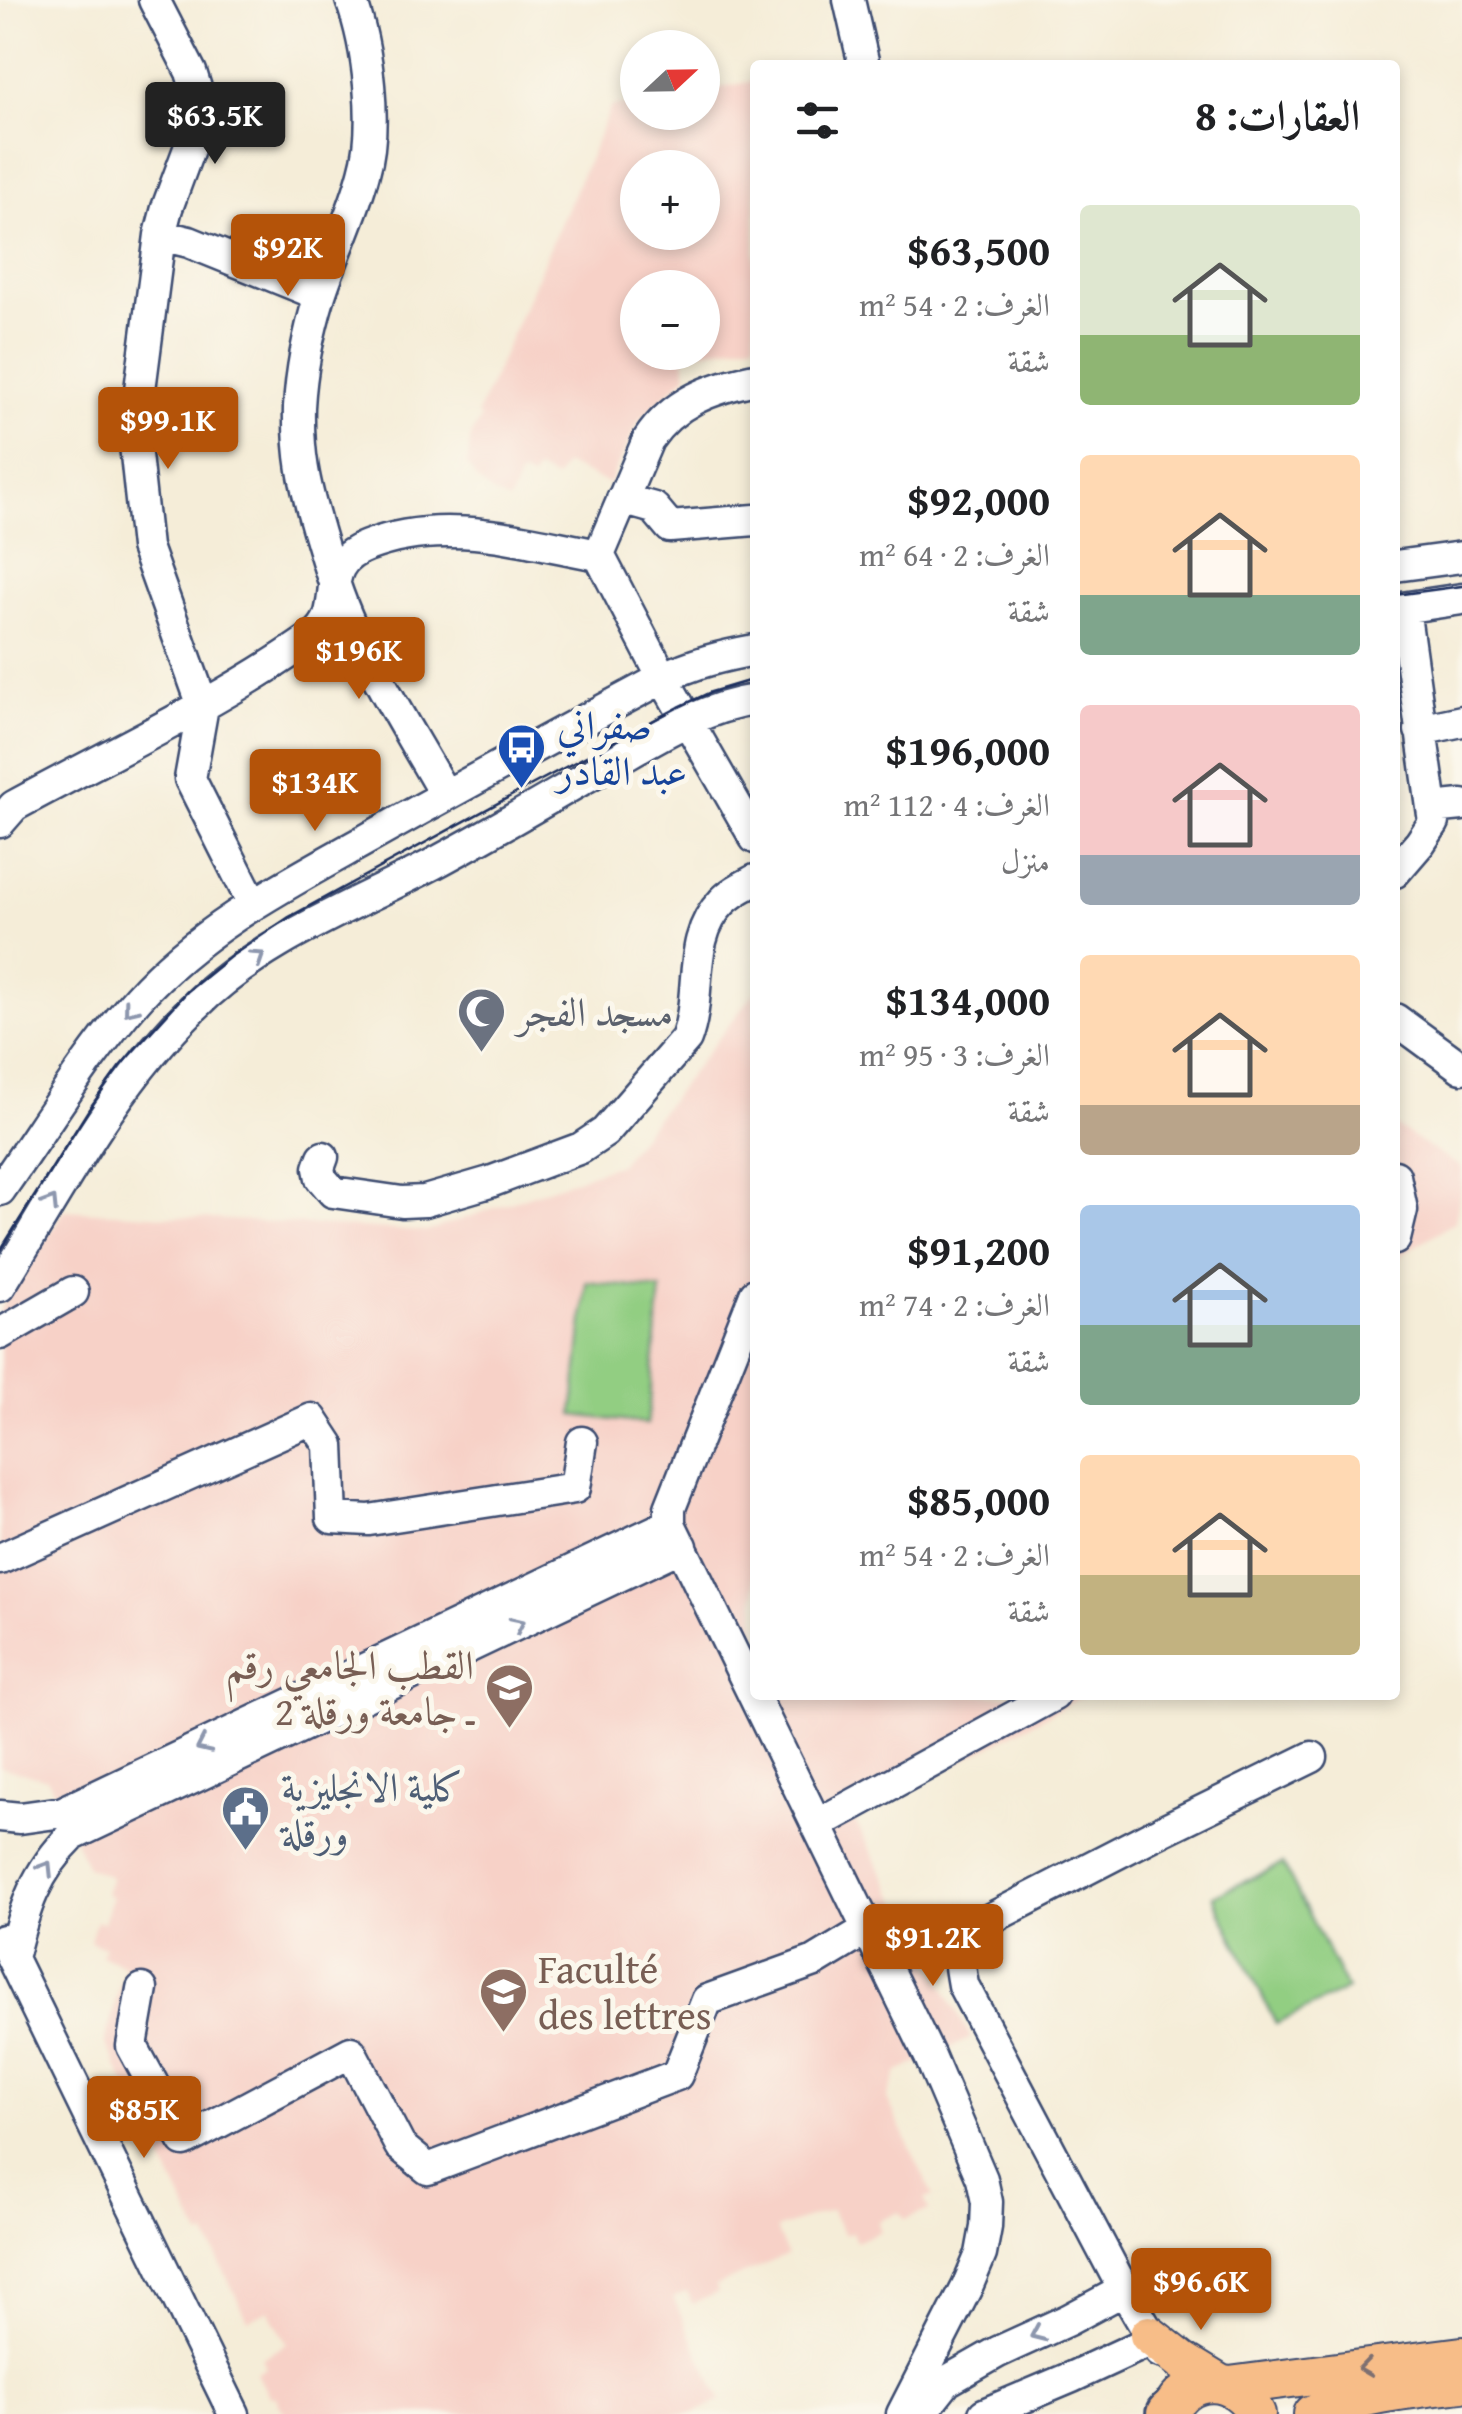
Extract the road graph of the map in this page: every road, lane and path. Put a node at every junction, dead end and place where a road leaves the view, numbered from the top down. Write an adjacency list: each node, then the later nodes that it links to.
1 (154, 0): 5 (street)
2 (351, 0): 6 (street)
3 (849, 0): 4 (street)
4 (863, 60)
5 (160, 235): 6 (street); 19 (street)
6 (320, 295): 13 (street)
7 (750, 380): 8 (street)
8 (622, 499): 9 (street); 10 (street)
9 (750, 520)
10 (599, 555): 13 (street); 17 (street)
11 (1462, 557): 12 (street)
12 (1400, 565)
13 (334, 581): 19 (street); 23 (street)
14 (1462, 600): 15 (street)
15 (1400, 609): 22 (street)
16 (750, 651): 17 (street)
17 (663, 678): 20 (street); 23 (street)
18 (750, 701): 20 (street)
19 (203, 706): 25 (street); 29 (street)
20 (687, 721): 26 (street); 34 (street, one-way to 20)
21 (1462, 721): 22 (street)
22 (1420, 730): 24 (street)
23 (445, 795): 29 (street)
24 (1447, 806): 27 (street)
25 (5, 808)
26 (750, 829)
27 (1400, 866)
28 (750, 883): 32 (street)
29 (253, 904): 33 (street, one-way to 33)
30 (1400, 1023): 31 (street)
31 (1462, 1068)
32 (323, 1157)
33 (0, 1190)
34 (0, 1286)
35 (73, 1292): 37 (street)
36 (750, 1307): 39 (street)
37 (0, 1334)
38 (582, 1442): 40 (street)
39 (676, 1535): 41 (street); 45 (street, one-way to 45); 48 (street, one-way to 39)
40 (0, 1559)
41 (750, 1686)
42 (757, 1700): 46 (street)
43 (1045, 1700): 46 (street)
44 (1312, 1757): 50 (street)
45 (0, 1816)
46 (818, 1824): 47 (street)
47 (868, 1929): 49 (street); 56 (street)
48 (6, 1946): 55 (street)
49 (142, 1990)
50 (1124, 2290): 51 (street); 57 (street, one-way to 57)
51 (1150, 2338): 54 (main road); 58 (street)
52 (1462, 2356): 54 (main road, one-way to 54)
53 (1462, 2383): 60 (main road)
54 (1190, 2400): 59 (main road)
55 (234, 2414)
56 (902, 2414)
57 (921, 2414)
58 (984, 2414)
59 (1256, 2414)
60 (1313, 2414)

